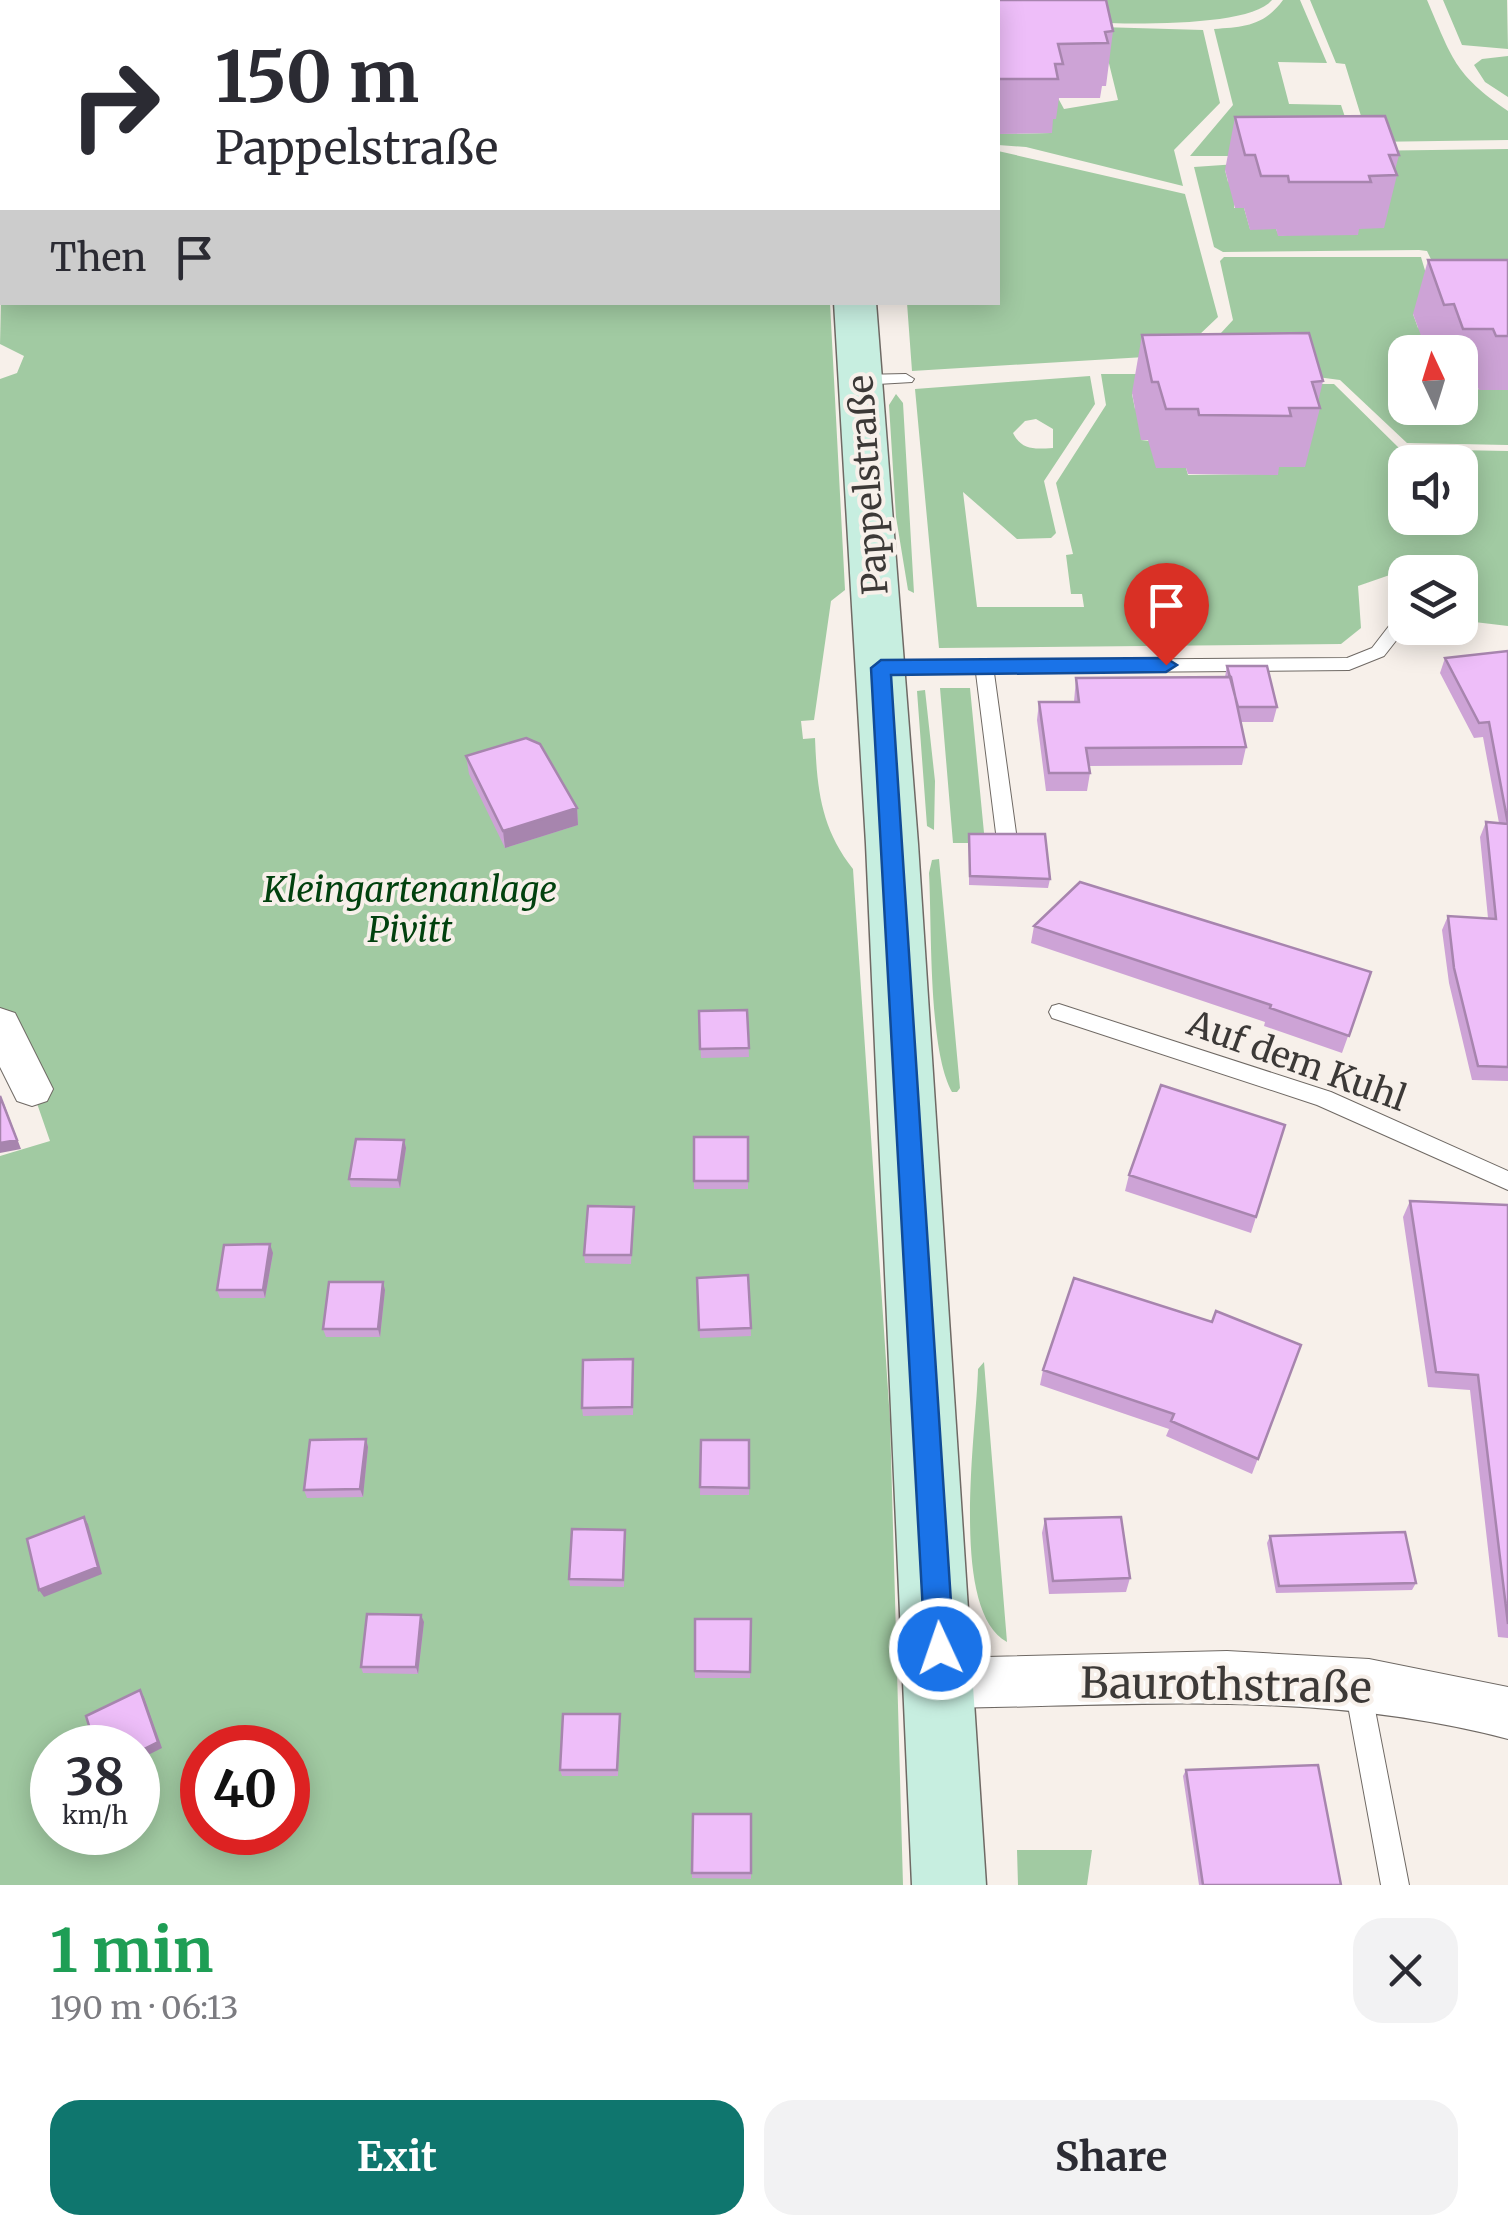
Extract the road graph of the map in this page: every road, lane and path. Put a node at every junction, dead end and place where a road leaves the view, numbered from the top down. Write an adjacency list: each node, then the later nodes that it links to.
1 (854, 305): 3 (street, Pappelstraße)
2 (906, 379): 3 (lane)
3 (860, 380): 6 (street, Pappelstraße)
4 (1388, 639): 5 (lane)
5 (984, 666): 6 (lane); 7 (lane)
6 (881, 668): 13 (street, Pappelstraße)
7 (1006, 832)
8 (1059, 1012): 11 (lane, Auf dem Kuhl)
9 (0, 1025): 10 (street)
10 (32, 1089)
11 (1508, 1182)
12 (1357, 1682): 13 (street, Baurothstraße); 14 (street, Baurothstraße); 16 (lane)
13 (942, 1683): 15 (street, Pappelstraße)
14 (1508, 1713)
15 (949, 1885)
16 (1395, 1885)

